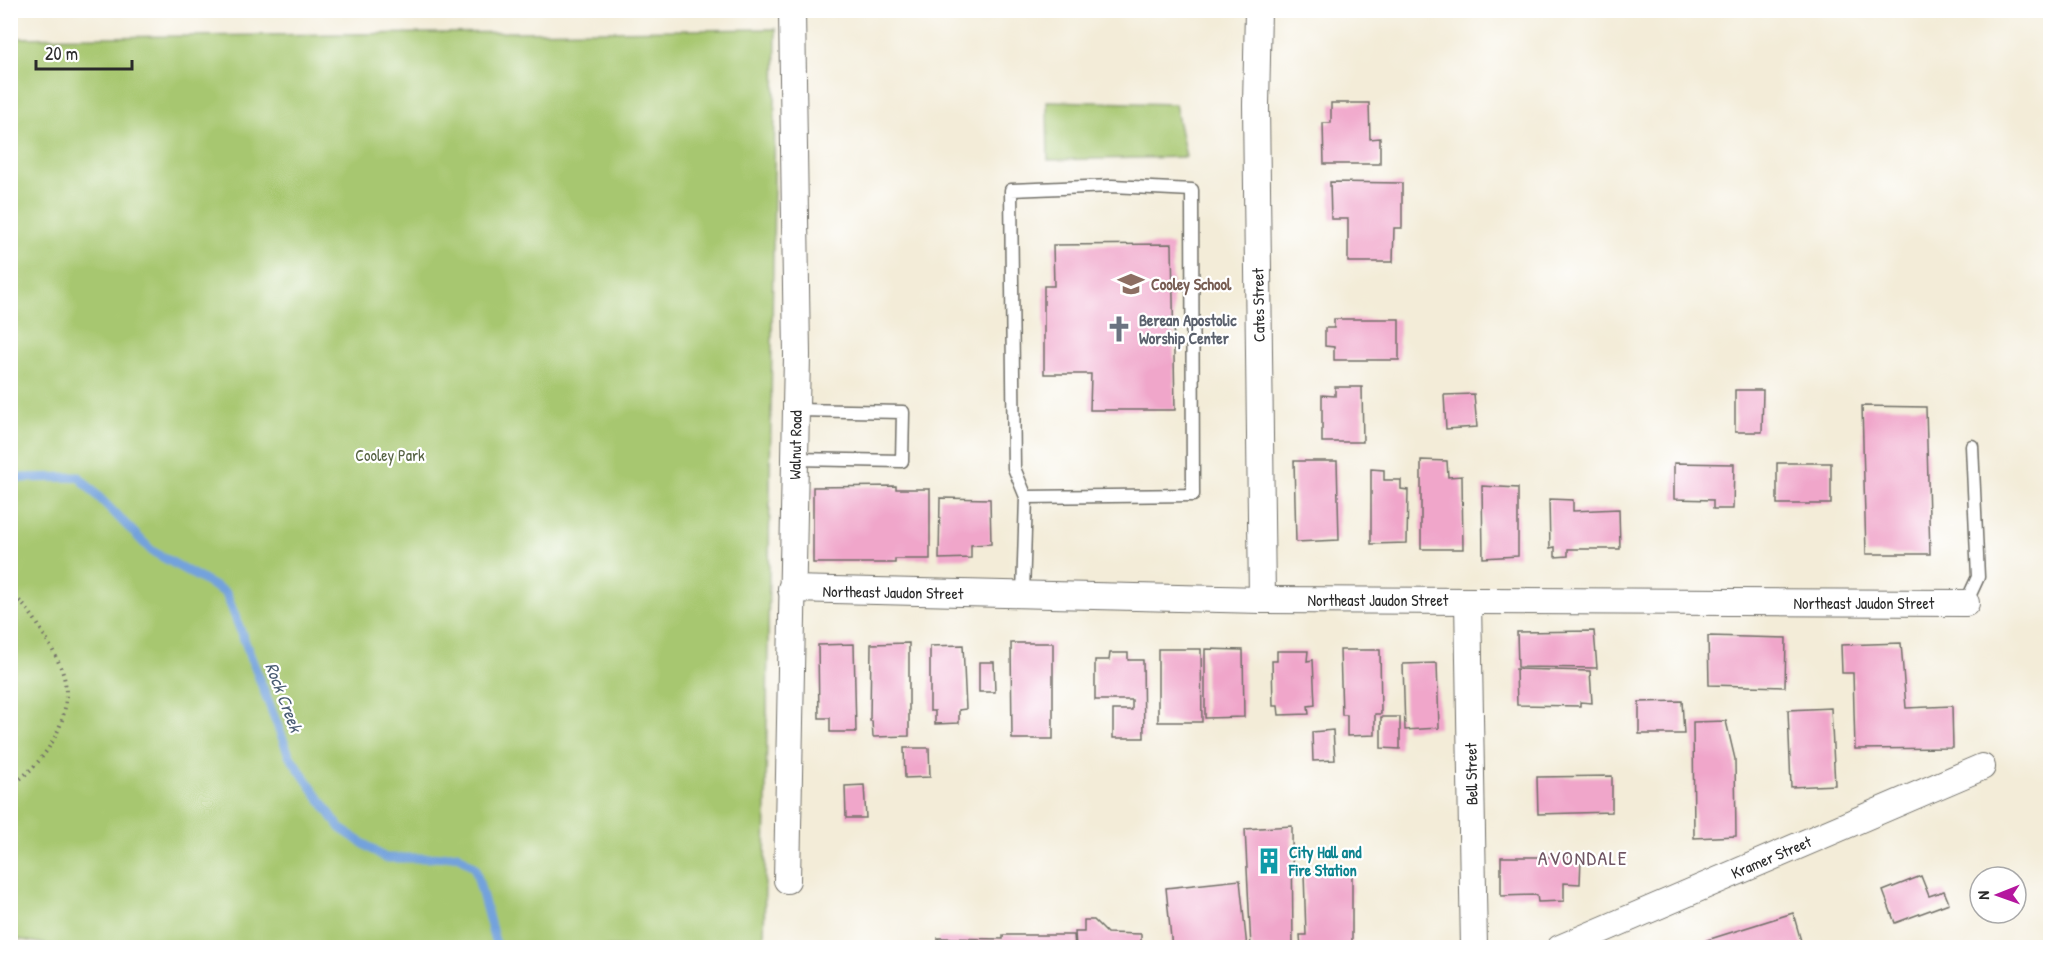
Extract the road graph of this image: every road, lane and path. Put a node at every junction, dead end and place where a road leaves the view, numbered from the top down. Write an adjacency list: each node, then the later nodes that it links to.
1 (792, 10): 3 (street, Walnut Road)
2 (1258, 10): 10 (street, Cates Street)
3 (796, 411): 5 (street, Walnut Road); 5 (lane)
4 (1972, 446): 12 (lane)
5 (794, 459): 7 (street, Walnut Road)
6 (1026, 496): 6 (lane); 9 (lane)
7 (791, 590): 9 (street, Northeast Jaudon Street); 15 (street, Walnut Road)
8 (10, 593): 14 (path)
9 (1023, 594): 10 (street, Northeast Jaudon Street)
10 (1262, 600): 11 (street, Northeast Jaudon Street)
11 (1468, 601): 12 (street, Northeast Jaudon Street); 16 (street, Bell Street)
12 (1966, 603)
13 (1982, 767): 17 (street, Kramer Street)
14 (10, 786)
15 (787, 880)
16 (1474, 948)
17 (1560, 948)

